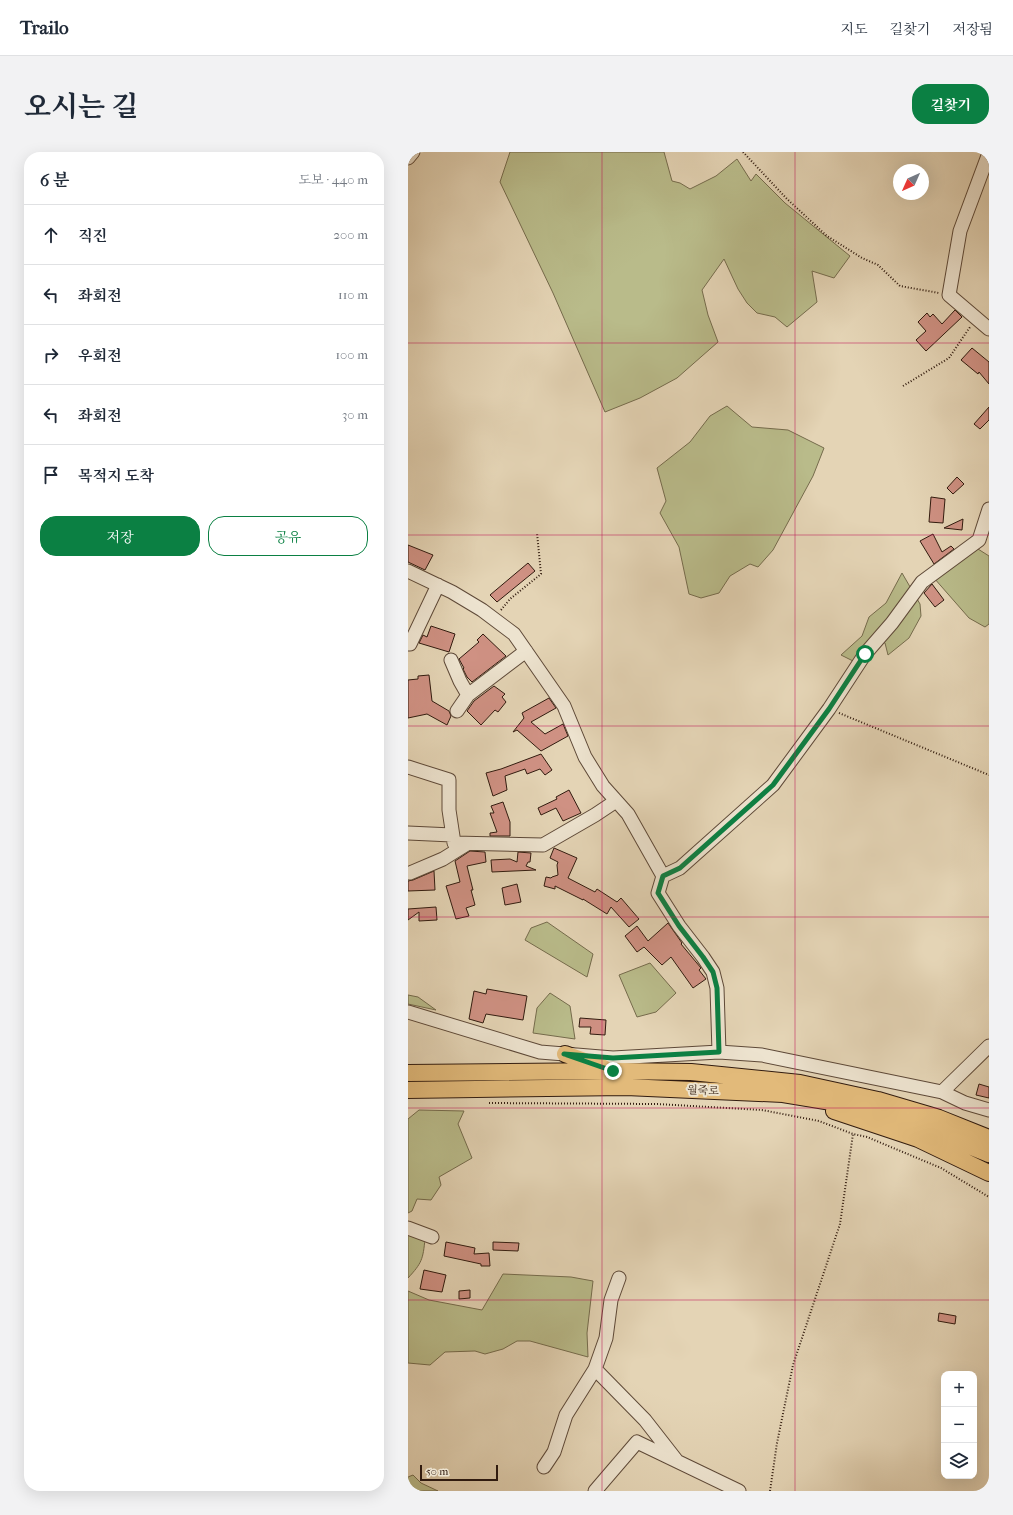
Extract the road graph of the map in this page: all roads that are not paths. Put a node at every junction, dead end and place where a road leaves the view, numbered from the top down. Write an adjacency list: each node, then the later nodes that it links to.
1 (413, 152): 3 (street)
2 (989, 153): 4 (street)
3 (408, 158)
4 (989, 329)
5 (989, 509): 19 (street)
6 (408, 571): 7 (street)
7 (438, 585): 8 (street); 9 (street)
8 (408, 644)
9 (526, 651): 11 (street); 14 (street)
10 (451, 660): 11 (street)
11 (468, 695): 12 (street)
12 (457, 711)
13 (408, 767): 16 (street)
14 (616, 801): 17 (street); 19 (street)
15 (408, 832): 16 (street)
16 (452, 835): 17 (street)
17 (469, 843): 18 (street)
18 (410, 873)
19 (663, 876): 22 (street)
20 (408, 1012): 23 (street)
21 (989, 1046): 27 (street)
22 (719, 1052): 23 (street); 27 (street)
23 (564, 1054): 24 (main road)
24 (613, 1071): 25 (main road, 월죽로); 30 (main road, 월죽로)
25 (408, 1073)
26 (408, 1090): 28 (main road, 월죽로)
27 (942, 1092): 29 (street)
28 (783, 1094): 31 (main road, 월죽로); 32 (main road)
29 (989, 1110)
30 (989, 1138)
31 (989, 1154)
32 (989, 1172)
33 (408, 1228): 34 (street)
34 (432, 1237)
35 (619, 1278): 36 (street)
36 (595, 1369): 37 (street); 38 (street)
37 (677, 1461): 39 (street); 40 (street)
38 (544, 1467)
39 (595, 1491)
40 (739, 1491)

